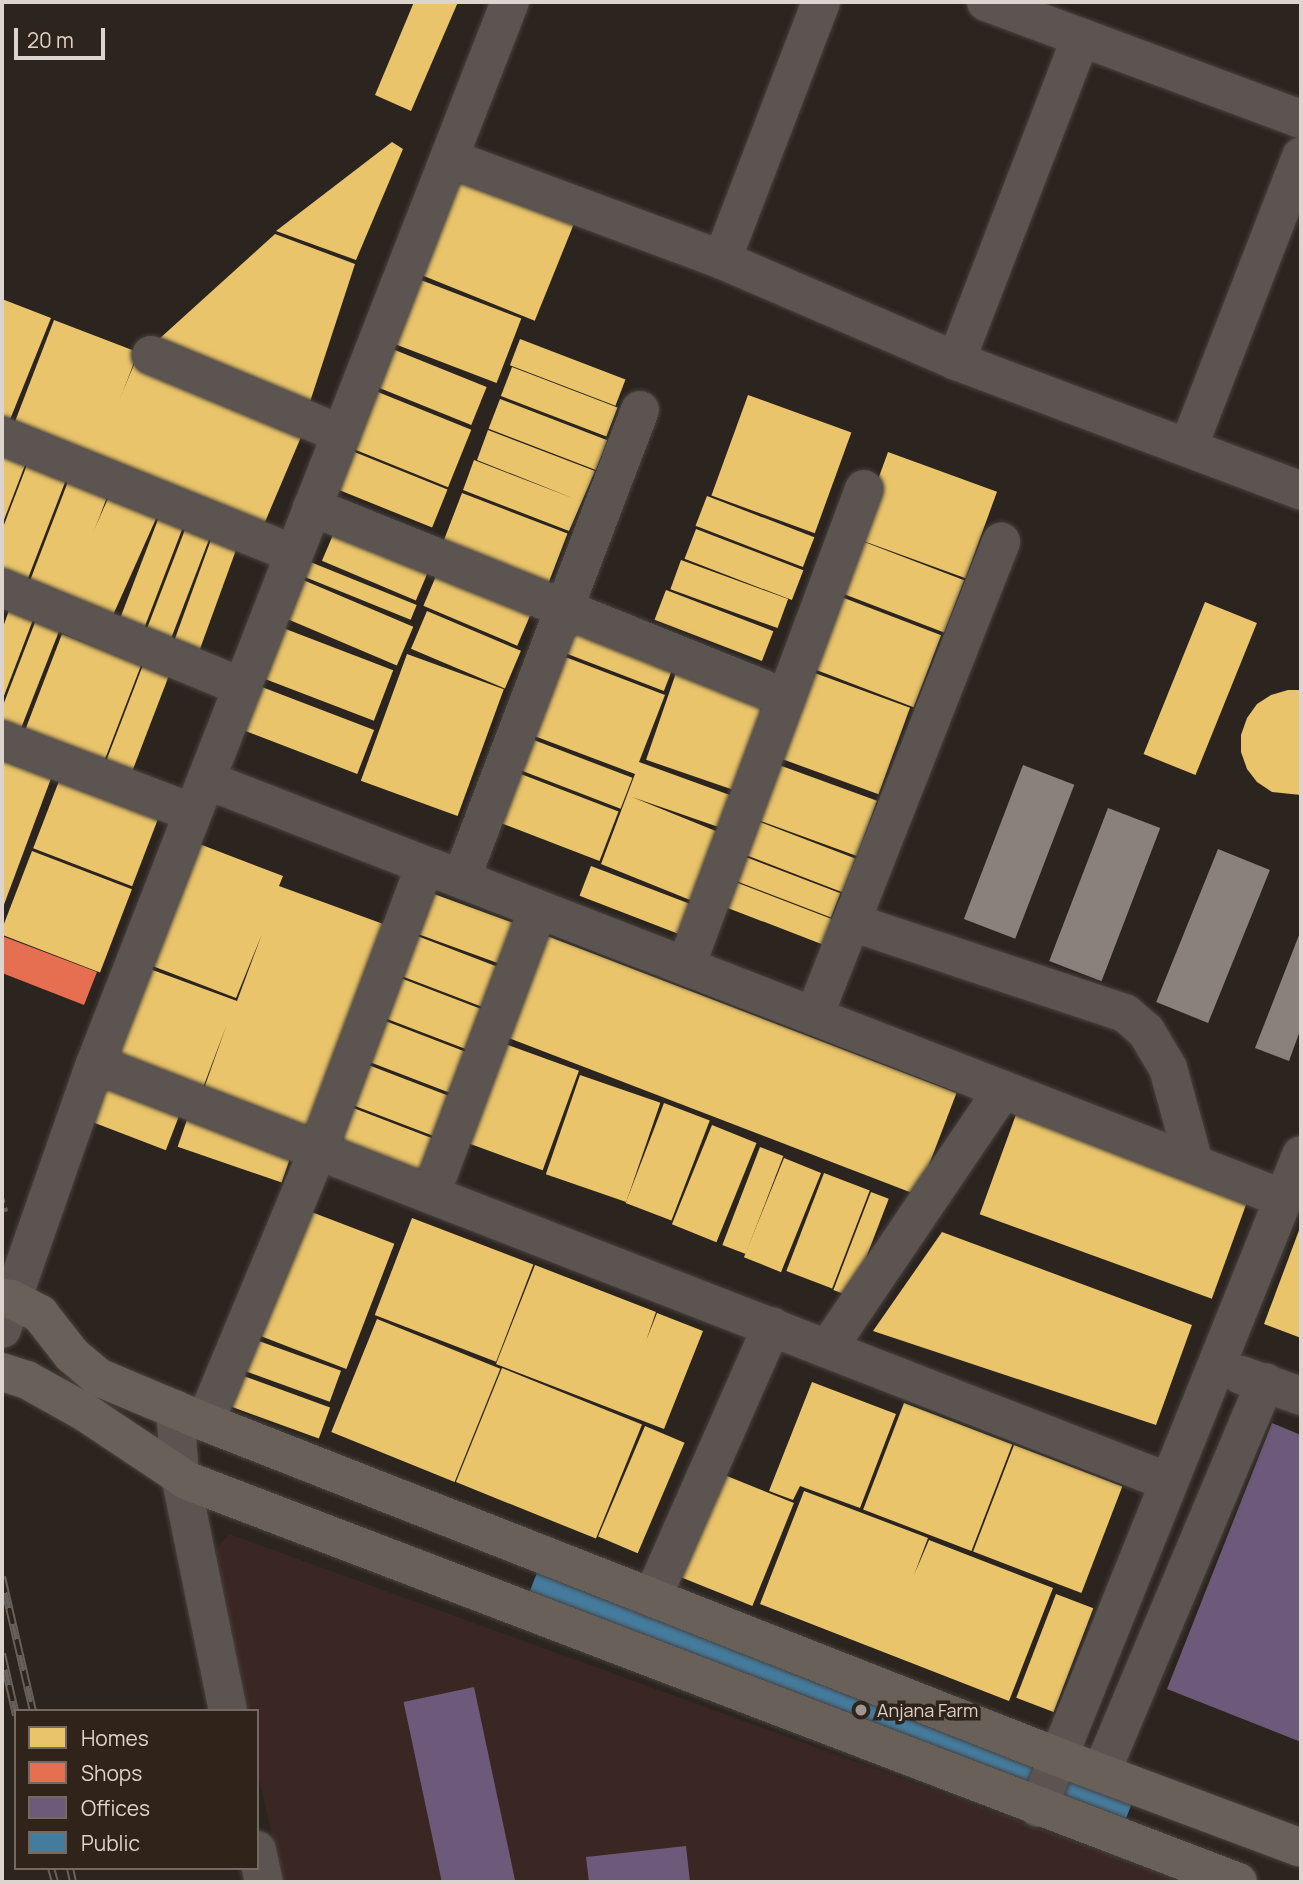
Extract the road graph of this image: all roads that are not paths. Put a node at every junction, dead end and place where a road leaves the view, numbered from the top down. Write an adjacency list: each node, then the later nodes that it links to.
1 (821, 2): 8 (street)
2 (986, 2): 4 (street)
3 (502, 4): 7 (street)
4 (1081, 37): 5 (street); 10 (street)
5 (1300, 115)
6 (1301, 156): 14 (street)
7 (451, 159): 8 (street); 12 (street)
8 (722, 260): 10 (street)
9 (151, 355): 12 (street)
10 (956, 361): 14 (street)
11 (639, 410): 21 (street)
12 (341, 434): 17 (street)
13 (2, 436): 19 (street)
14 (1188, 448): 16 (street)
15 (864, 489): 23 (street)
16 (1301, 491)
17 (312, 507): 19 (street); 21 (street)
18 (1002, 542): 29 (street)
19 (294, 554): 22 (street)
20 (2, 588): 22 (street)
21 (564, 609): 23 (street); 27 (street)
22 (242, 687): 25 (street)
23 (786, 698): 30 (street)
24 (2, 740): 25 (street)
25 (199, 796): 26 (street); 32 (street)
26 (425, 865): 27 (street); 34 (street)
27 (461, 879): 28 (street)
28 (538, 909): 30 (street); 37 (street)
29 (851, 922): 31 (street); 36 (street)
30 (686, 966): 31 (street)
31 (814, 1016): 33 (street)
32 (94, 1064): 34 (street); 39 (street)
33 (1003, 1090): 36 (street); 41 (street)
34 (318, 1150): 37 (street); 46 (street)
35 (1301, 1156): 38 (street)
36 (1194, 1163): 38 (street)
37 (431, 1194): 40 (street)
38 (1284, 1199): 42 (street)
39 (5, 1309): 46 (main road)
40 (772, 1326): 41 (street); 49 (street)
41 (828, 1348): 48 (street)
42 (1216, 1366): 44 (street); 48 (street)
43 (2, 1372): 47 (main road)
44 (1265, 1382): 45 (street); 52 (street)
45 (1301, 1396)
46 (190, 1416): 47 (street); 49 (main road)
47 (180, 1475): 50 (street); 53 (main road)
48 (1170, 1482): 51 (street)
49 (652, 1598): 51 (main road)
50 (228, 1709)
51 (1058, 1757): 52 (main road); 53 (street)
52 (1101, 1773): 54 (main road)
53 (1038, 1808): 57 (main road)
54 (1301, 1848)
55 (259, 1859): 56 (street)
56 (264, 1882)
57 (1238, 1882)

